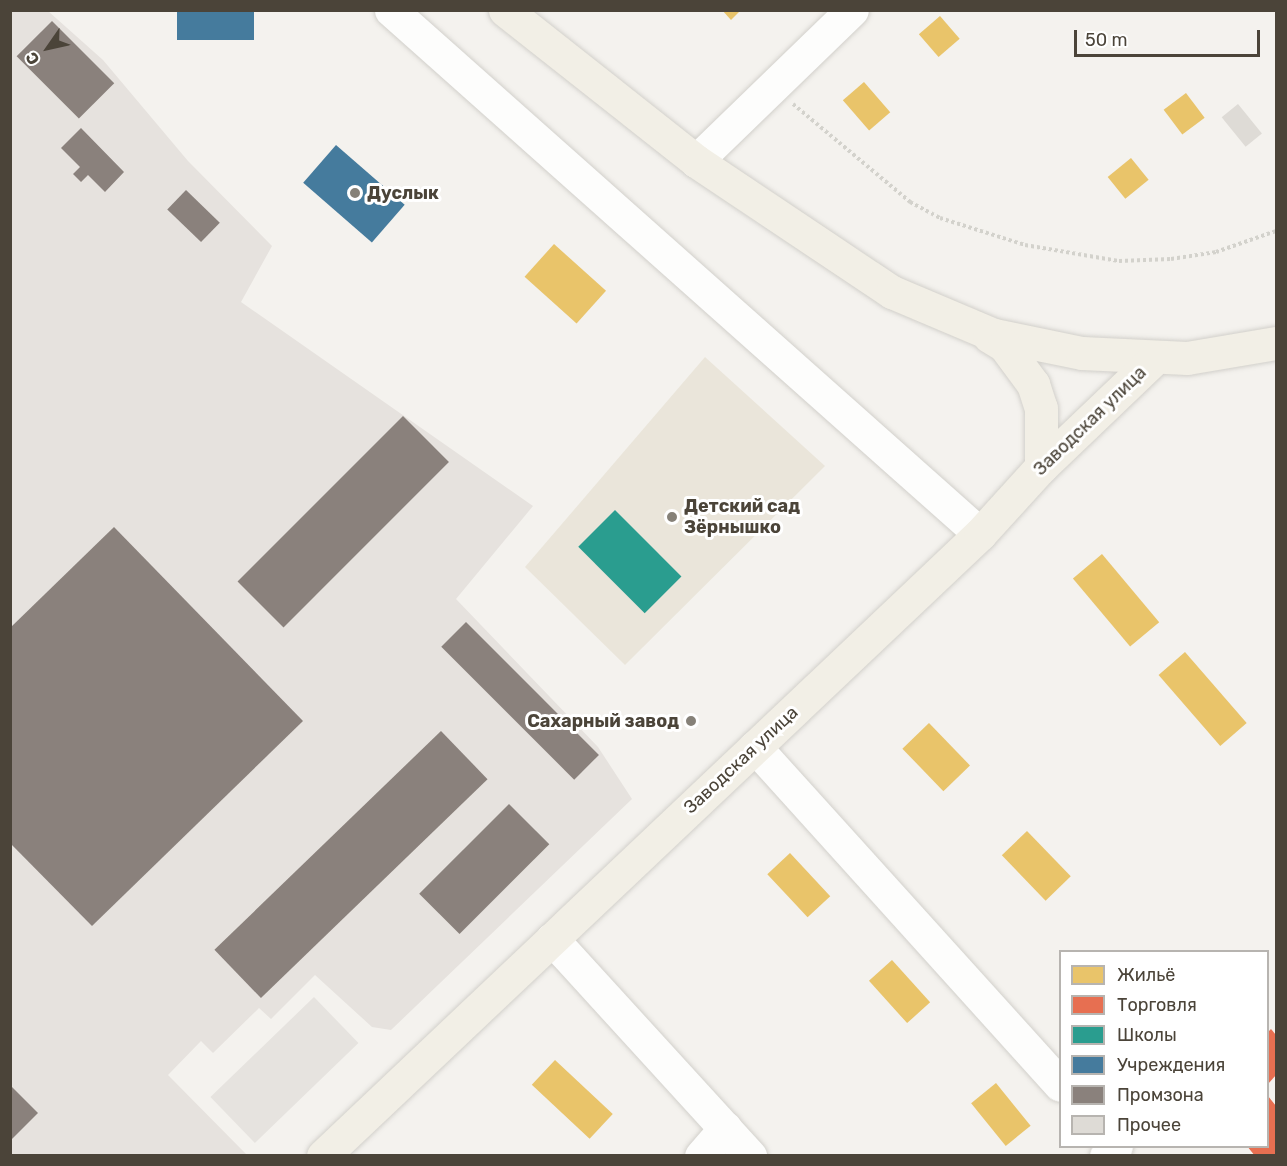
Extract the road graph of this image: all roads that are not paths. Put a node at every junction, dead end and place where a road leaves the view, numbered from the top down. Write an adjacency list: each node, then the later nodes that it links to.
1 (391, 10): 9 (street)
2 (506, 10): 4 (main road)
3 (852, 10): 4 (street)
4 (696, 161): 5 (main road)
5 (979, 329): 7 (main road); 8 (main road)
6 (1276, 343): 7 (main road)
7 (1155, 358): 8 (main road, Заводская улица)
8 (1041, 467): 9 (main road, Заводская улица)
9 (980, 534): 10 (main road, Заводская улица)
10 (755, 747): 11 (main road, Заводская улица); 12 (street)
11 (552, 939): 13 (street); 14 (main road, Заводская улица)
12 (1059, 1083)
13 (725, 1128): 15 (street); 16 (street)
14 (323, 1155)
15 (701, 1155)
16 (750, 1155)

